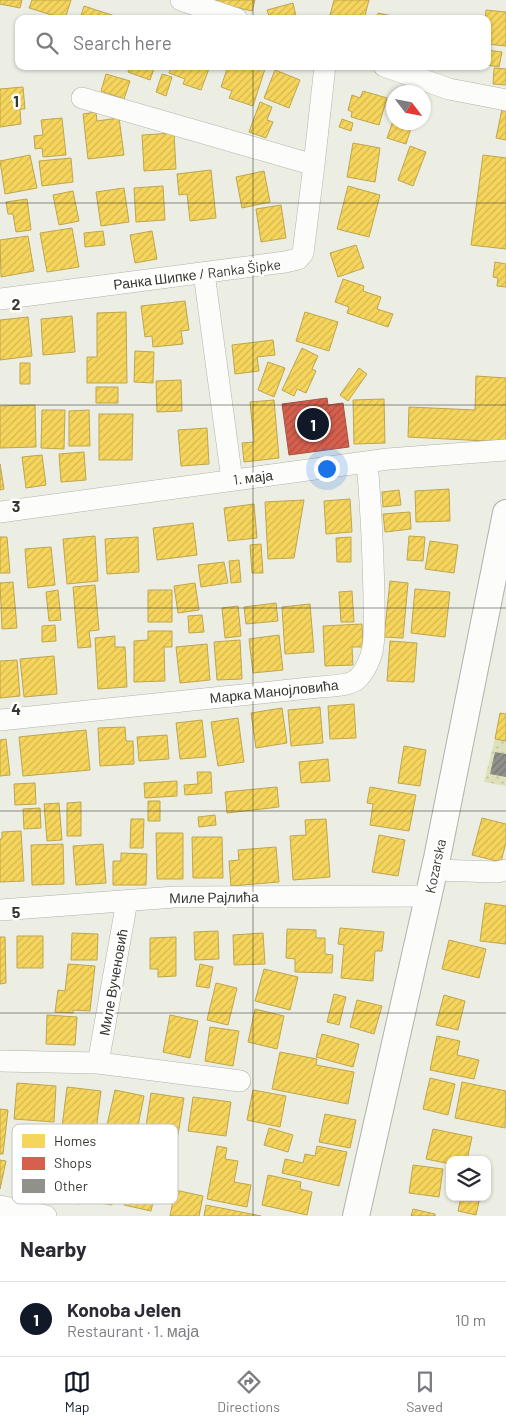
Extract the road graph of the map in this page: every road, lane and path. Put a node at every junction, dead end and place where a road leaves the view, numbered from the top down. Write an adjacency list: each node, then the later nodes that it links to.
1 (181, 0): 2 (street)
2 (225, 15)
3 (325, 70): 7 (street, Ранка Шипке / Ranka Šipke)
4 (395, 70): 6 (street)
5 (82, 98): 7 (street)
6 (506, 100)
7 (314, 164): 8 (street, Ранка Шипке / Ranka Šipke)
8 (204, 273): 9 (street, Ранка Шипке / Ranka Šipke); 12 (street)
9 (0, 299)
10 (506, 450): 11 (street, 1. маја)
11 (367, 462): 12 (street, 1. маја); 15 (street, Марка Манојловића)
12 (232, 480): 13 (street, 1. маја)
13 (0, 512)
14 (506, 513): 16 (street, Kozarska)
15 (0, 720)
16 (435, 870): 17 (street); 18 (street, Kozarska)
17 (506, 870)
18 (429, 896): 19 (street, Миле Рајлића); 26 (street, Kozarska)
19 (126, 901): 20 (street, Миле Рајлића); 22 (street, Миле Вученовић)
20 (0, 910)
21 (0, 1061): 22 (street)
22 (98, 1063): 23 (street)
23 (240, 1081)
24 (0, 1206): 25 (street)
25 (46, 1216)
26 (356, 1216)

